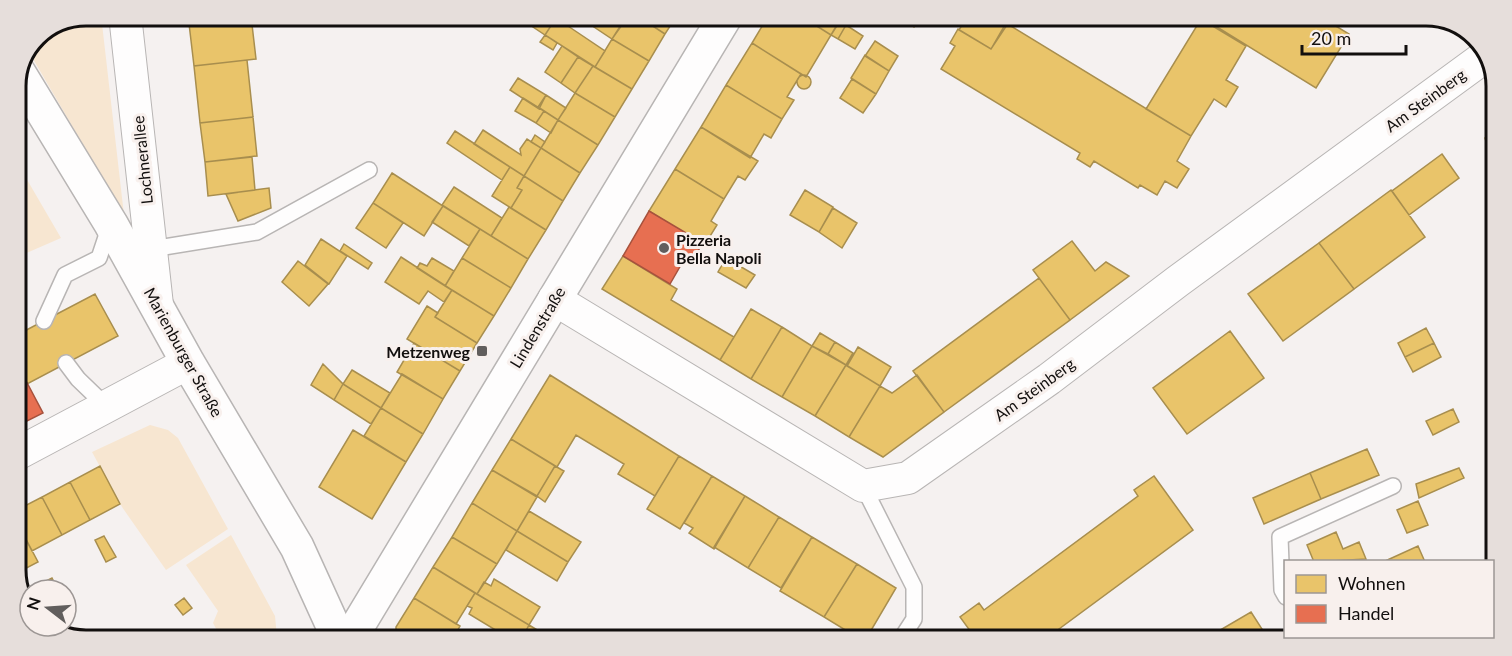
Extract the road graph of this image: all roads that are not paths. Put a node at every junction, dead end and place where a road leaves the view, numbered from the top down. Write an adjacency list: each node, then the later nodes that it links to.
1 (126, 26): 7 (street, Lochnerallee)
2 (719, 26): 8 (street, Lindenstraße)
3 (1480, 60): 15 (street, Am Steinberg)
4 (26, 84): 6 (street, Marienburger Straße)
5 (369, 170): 7 (lane)
6 (111, 224): 9 (street, Marienburger Straße); 10 (lane)
7 (152, 249): 9 (street, Lochnerallee)
8 (554, 299): 15 (street); 19 (street, Lindenstraße)
9 (157, 305): 12 (street, Marienburger Straße)
10 (44, 321)
11 (66, 363): 13 (lane)
12 (188, 363): 13 (street); 18 (street, Marienburger Straße)
13 (107, 407): 14 (street)
14 (26, 449)
15 (863, 486): 20 (lane)
16 (1393, 486): 17 (lane)
17 (1284, 594)
18 (335, 630)
19 (355, 630)
20 (907, 630)

